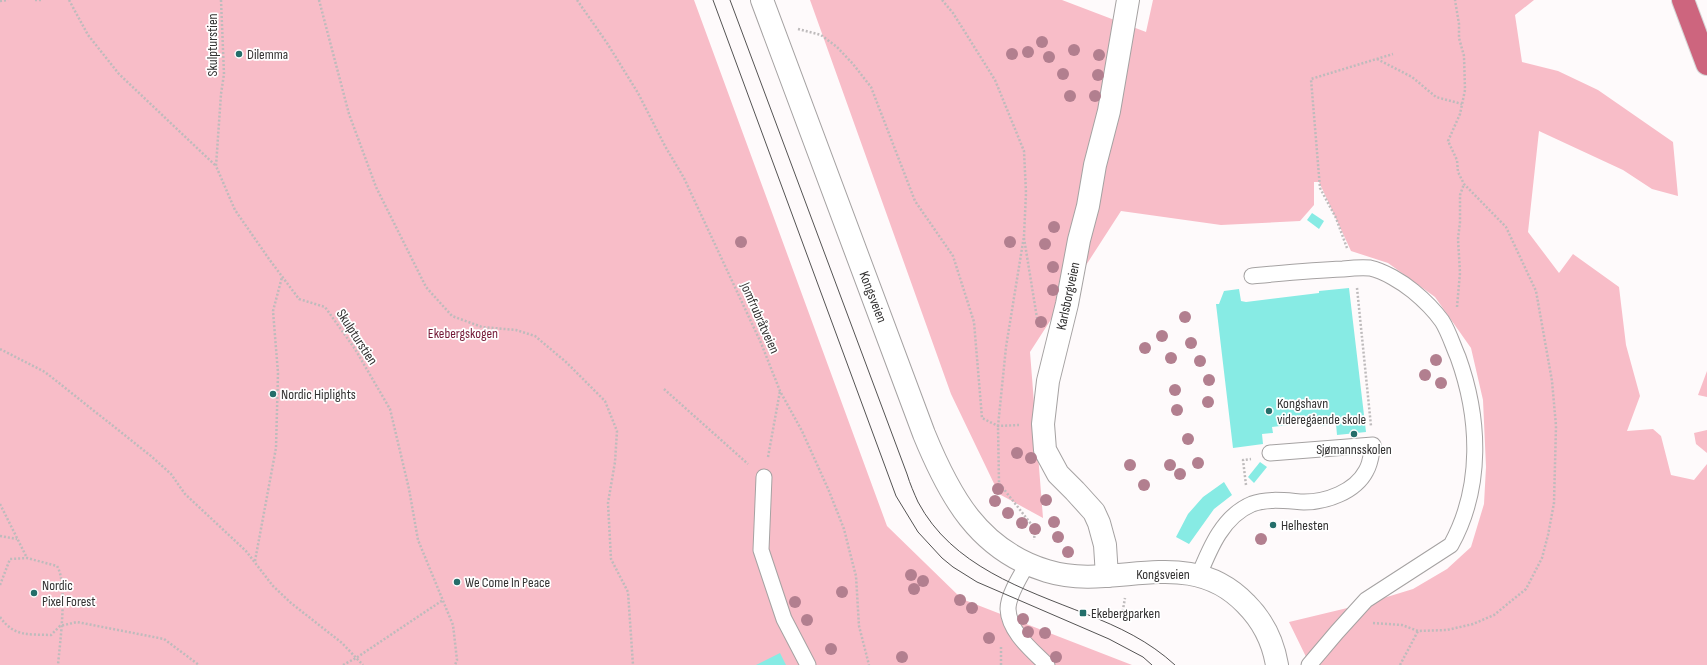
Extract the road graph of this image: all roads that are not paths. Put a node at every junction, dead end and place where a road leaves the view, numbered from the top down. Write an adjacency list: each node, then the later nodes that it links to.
1 (762, 0): 8 (main road, Kongsveien)
2 (1128, 0): 10 (main road, Karlsborgveien)
3 (1684, 0): 4 (highway)
4 (1707, 64)
5 (1252, 276): 14 (lane)
6 (1270, 453): 9 (lane)
7 (764, 477): 11 (lane)
8 (1028, 563): 10 (main road, Kongsveien); 12 (lane)
9 (1199, 575): 10 (main road, Kongsveien); 13 (main road, Kongsveien)
10 (1107, 576)
11 (808, 665)
12 (1047, 665)
13 (1277, 665)
14 (1309, 665)

